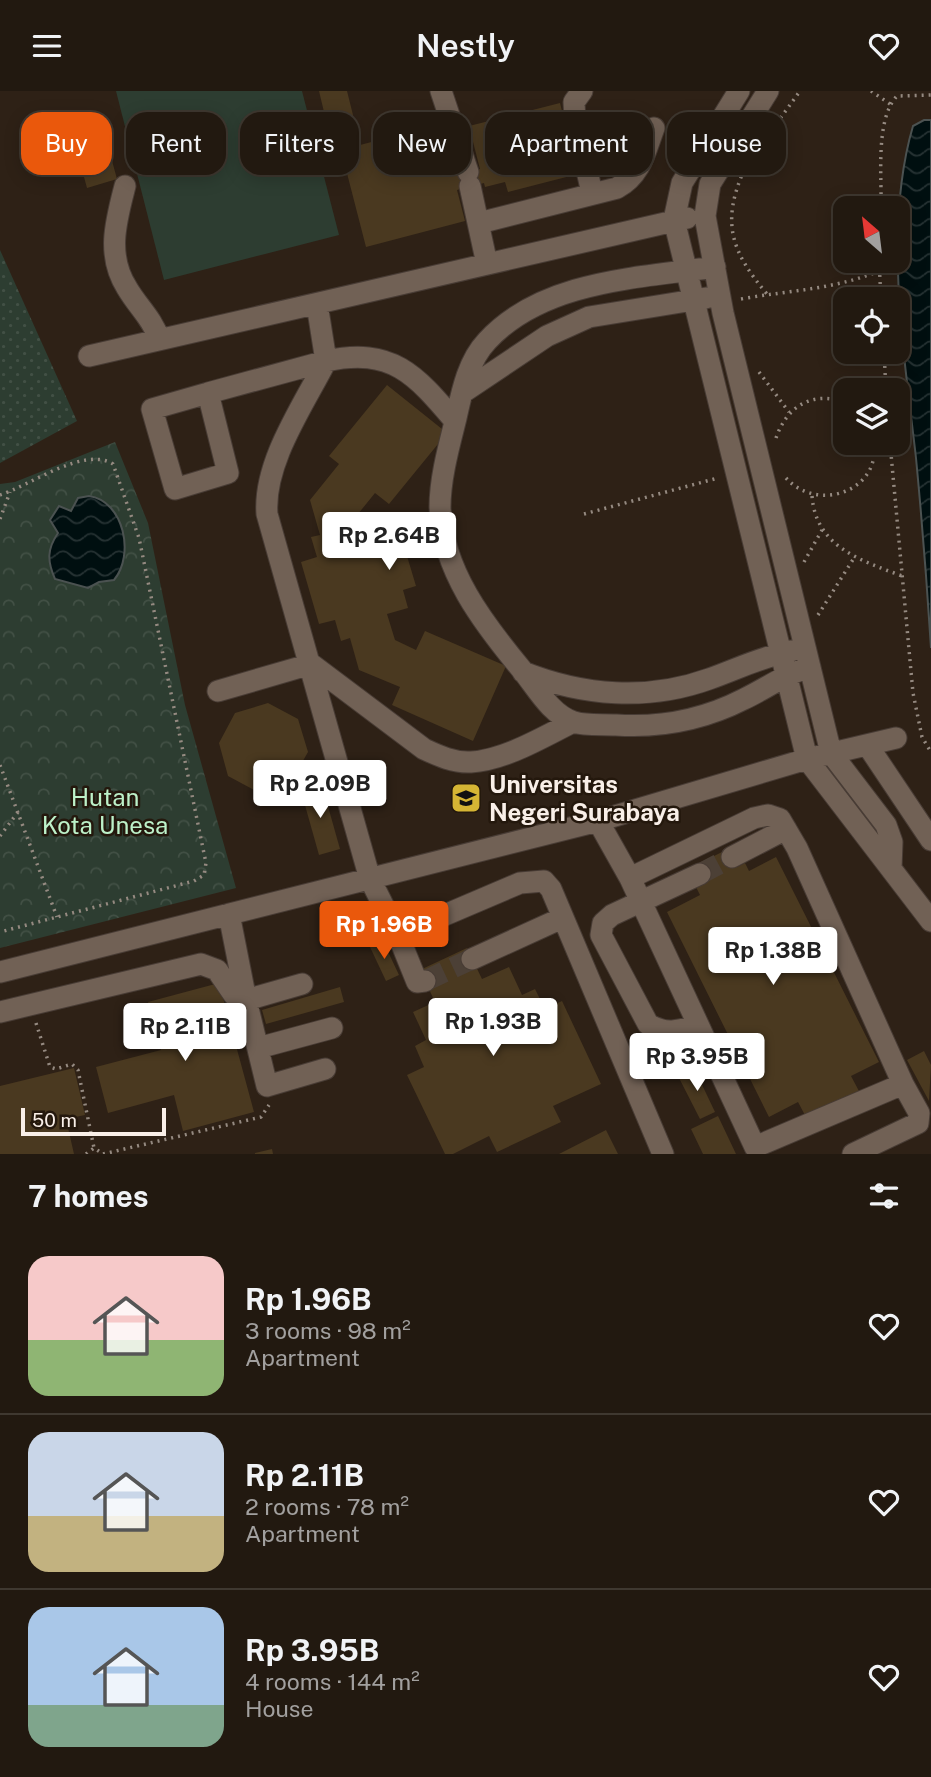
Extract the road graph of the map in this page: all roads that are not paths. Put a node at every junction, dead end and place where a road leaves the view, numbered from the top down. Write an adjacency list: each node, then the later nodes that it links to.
1 (441, 91): 12 (lane)
2 (582, 91): 5 (lane)
3 (739, 91): 11 (lane)
4 (760, 94): 10 (lane)
5 (575, 112)
6 (654, 128): 9 (lane)
7 (588, 175): 9 (lane)
8 (125, 186): 19 (lane)
9 (592, 193): 12 (lane)
10 (705, 216): 11 (lane); 14 (lane)
11 (674, 220): 13 (lane); 15 (lane)
12 (479, 223): 13 (lane)
13 (487, 264): 18 (lane)
14 (715, 267): 15 (lane); 16 (lane)
15 (687, 271): 17 (lane); 23 (lane)
16 (721, 298): 17 (lane); 26 (lane)
17 (694, 301): 23 (lane); 25 (lane)
18 (317, 304): 19 (lane); 21 (lane)
19 (159, 339): 20 (lane)
20 (89, 356)
21 (326, 361): 22 (lane); 24 (lane); 27 (lane)
22 (208, 393): 22 (lane)
23 (462, 393): 24 (lane)
24 (455, 421): 28 (lane)
25 (779, 653): 26 (lane); 28 (lane); 29 (lane)
26 (808, 657): 29 (lane); 34 (lane)
27 (311, 664): 30 (lane); 31 (lane); 43 (lane)
28 (523, 672): 31 (lane)
29 (786, 674): 31 (lane); 35 (lane)
30 (218, 691)
31 (573, 722)
32 (896, 738): 33 (lane)
33 (869, 746): 34 (lane); 38 (lane)
34 (831, 753): 35 (lane); 40 (lane)
35 (807, 759): 36 (lane); 40 (lane)
36 (598, 821): 42 (lane); 43 (lane)
37 (786, 829): 39 (lane); 42 (lane); 59 (lane)
38 (931, 840)
39 (732, 857)
40 (891, 869): 47 (lane)
41 (700, 874): 44 (lane)
42 (630, 878): 44 (lane)
43 (370, 879): 45 (lane); 48 (lane)
44 (639, 900): 55 (lane); 55 (lane)
45 (229, 914): 50 (lane); 53 (lane)
46 (562, 918): 48 (lane); 49 (lane); 61 (lane)
47 (931, 921)
48 (398, 935): 51 (lane)
49 (472, 959)
50 (0, 972)
51 (425, 981)
52 (302, 983): 53 (lane)
53 (246, 1000): 54 (lane); 57 (lane)
54 (0, 1012)
55 (698, 1025): 60 (lane)
56 (332, 1028): 57 (lane)
57 (258, 1048): 58 (lane)
58 (325, 1069)
59 (903, 1084): 60 (lane); 62 (lane)
60 (757, 1150)
61 (663, 1154)
62 (853, 1154)

